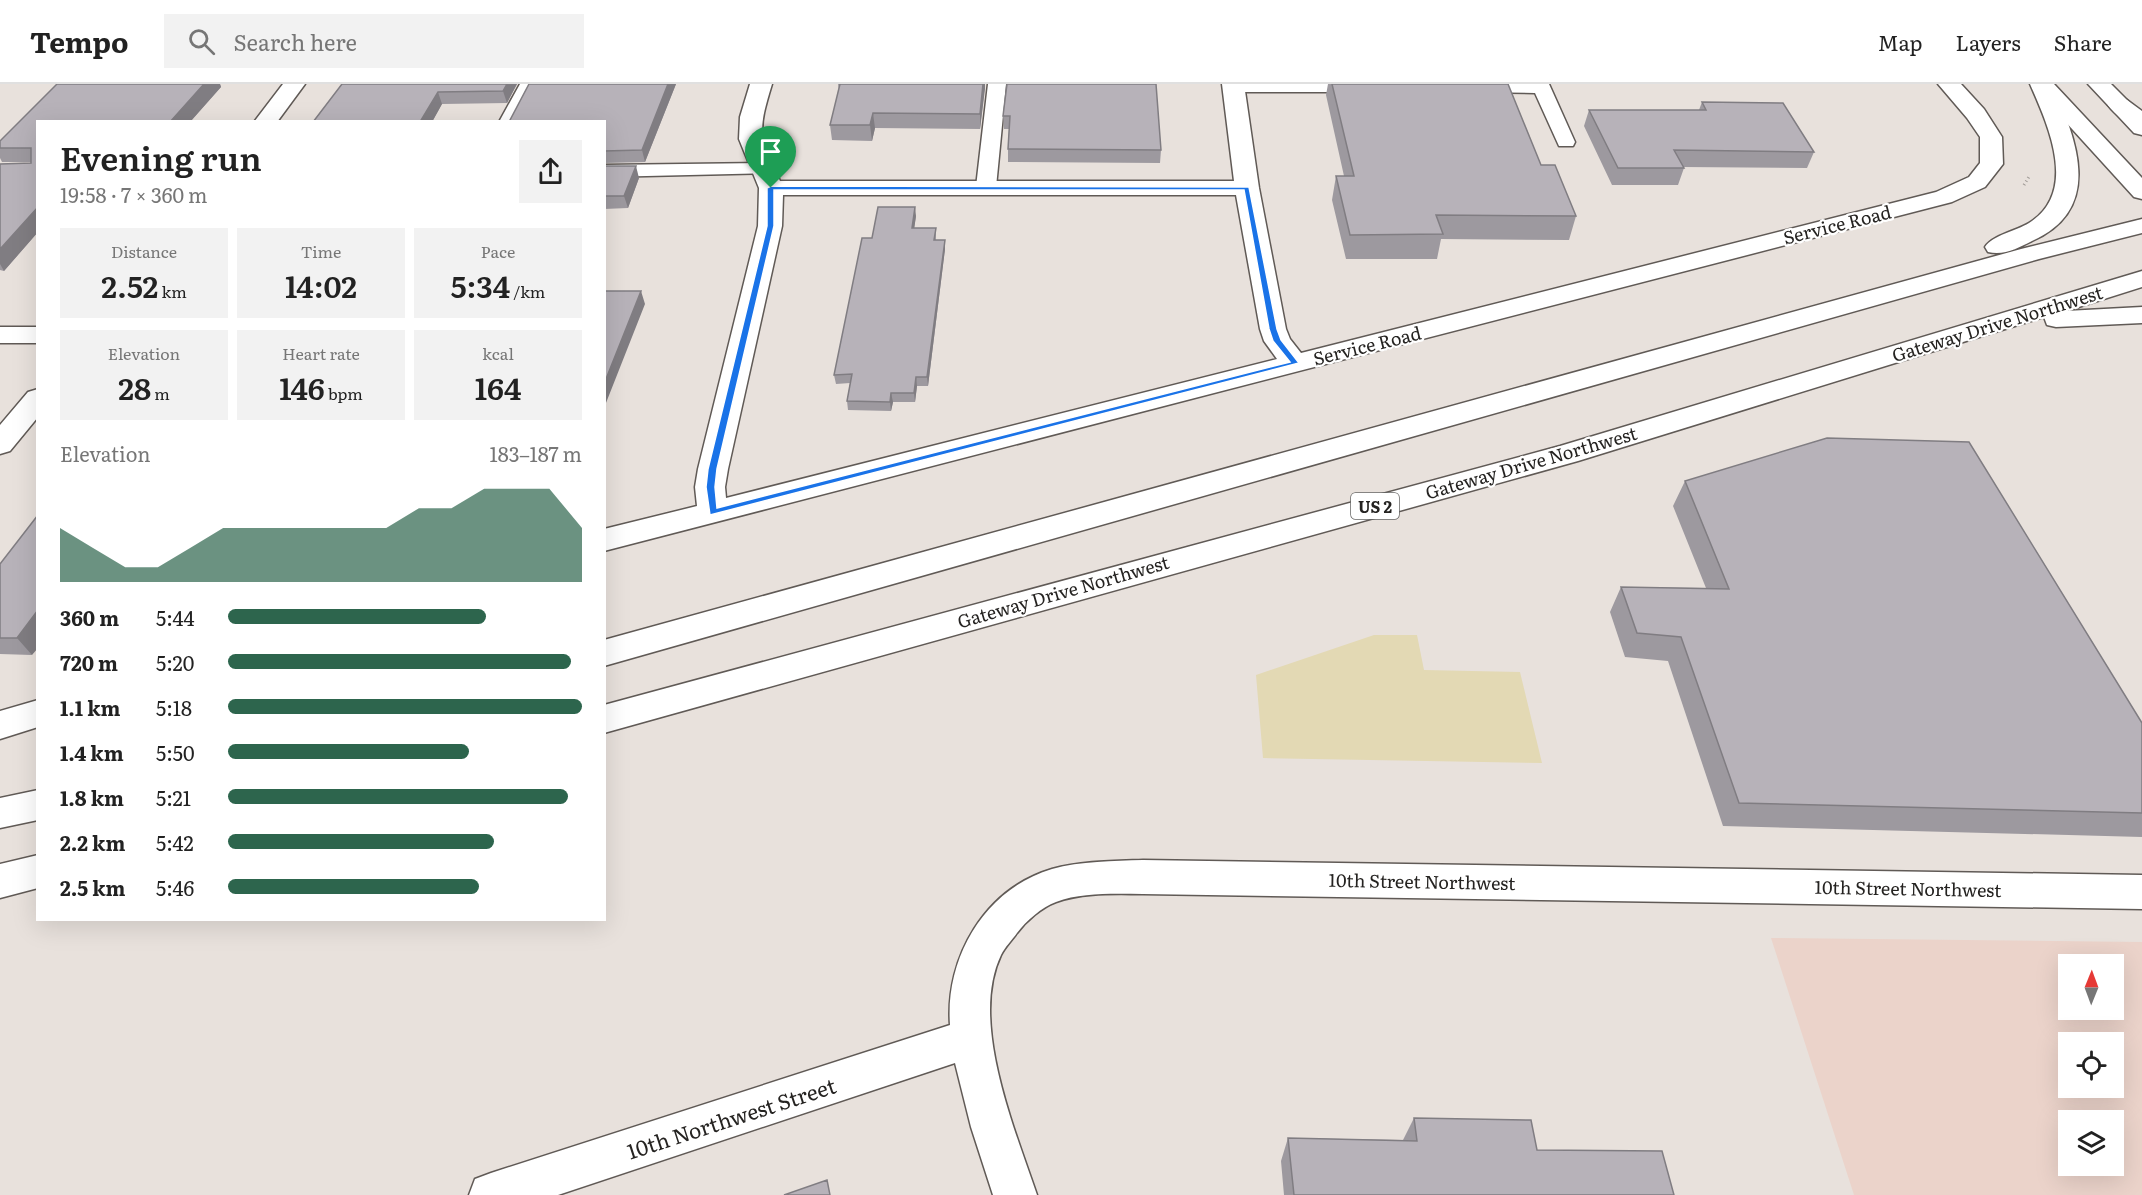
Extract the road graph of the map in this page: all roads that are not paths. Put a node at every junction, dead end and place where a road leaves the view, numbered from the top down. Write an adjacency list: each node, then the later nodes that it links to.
1 (294, 84): 13 (main road)
2 (529, 84): 14 (lane)
3 (761, 84): 19 (main road)
4 (997, 84): 20 (lane)
5 (1949, 84): 30 (main road, Service Road)
6 (2041, 84): 22 (main road); 25 (main road)
7 (2099, 84): 12 (main road)
8 (1234, 86): 10 (lane); 21 (main road)
9 (1540, 86): 11 (lane); 17 (lane)
10 (1388, 87)
11 (1458, 87)
12 (2120, 105): 15 (main road); 16 (main road)
13 (267, 120)
14 (509, 120)
15 (2142, 121)
16 (2142, 128)
17 (1566, 142)
18 (606, 171): 19 (lane)
19 (767, 179): 20 (main road); 33 (main road)
20 (986, 188): 21 (main road)
21 (1247, 188): 30 (main road)
22 (2142, 192)
23 (2142, 226): 25 (main road)
24 (2142, 279): 27 (main road, Gateway Drive Northwest / US 2)
25 (1896, 292): 35 (main road)
26 (2142, 315): 27 (main road)
27 (1960, 334): 37 (main road, Gateway Drive Northwest / US 2)
28 (0, 335): 29 (main road)
29 (36, 335)
30 (1295, 363): 33 (main road, Service Road)
31 (36, 400): 32 (main road)
32 (0, 444)
33 (713, 513): 34 (main road, Service Road)
34 (606, 540)
35 (606, 652)
36 (36, 714): 38 (main road)
37 (606, 718)
38 (0, 725)
39 (36, 805): 40 (main road)
40 (0, 813)
41 (36, 872): 42 (main road)
42 (0, 881)
43 (2142, 892): 44 (main road, 10th Street Northwest)
44 (971, 1038): 45 (main road, 10th Northwest Street); 46 (main road, 10th Street Northwest)
45 (491, 1195)
46 (1015, 1195)

